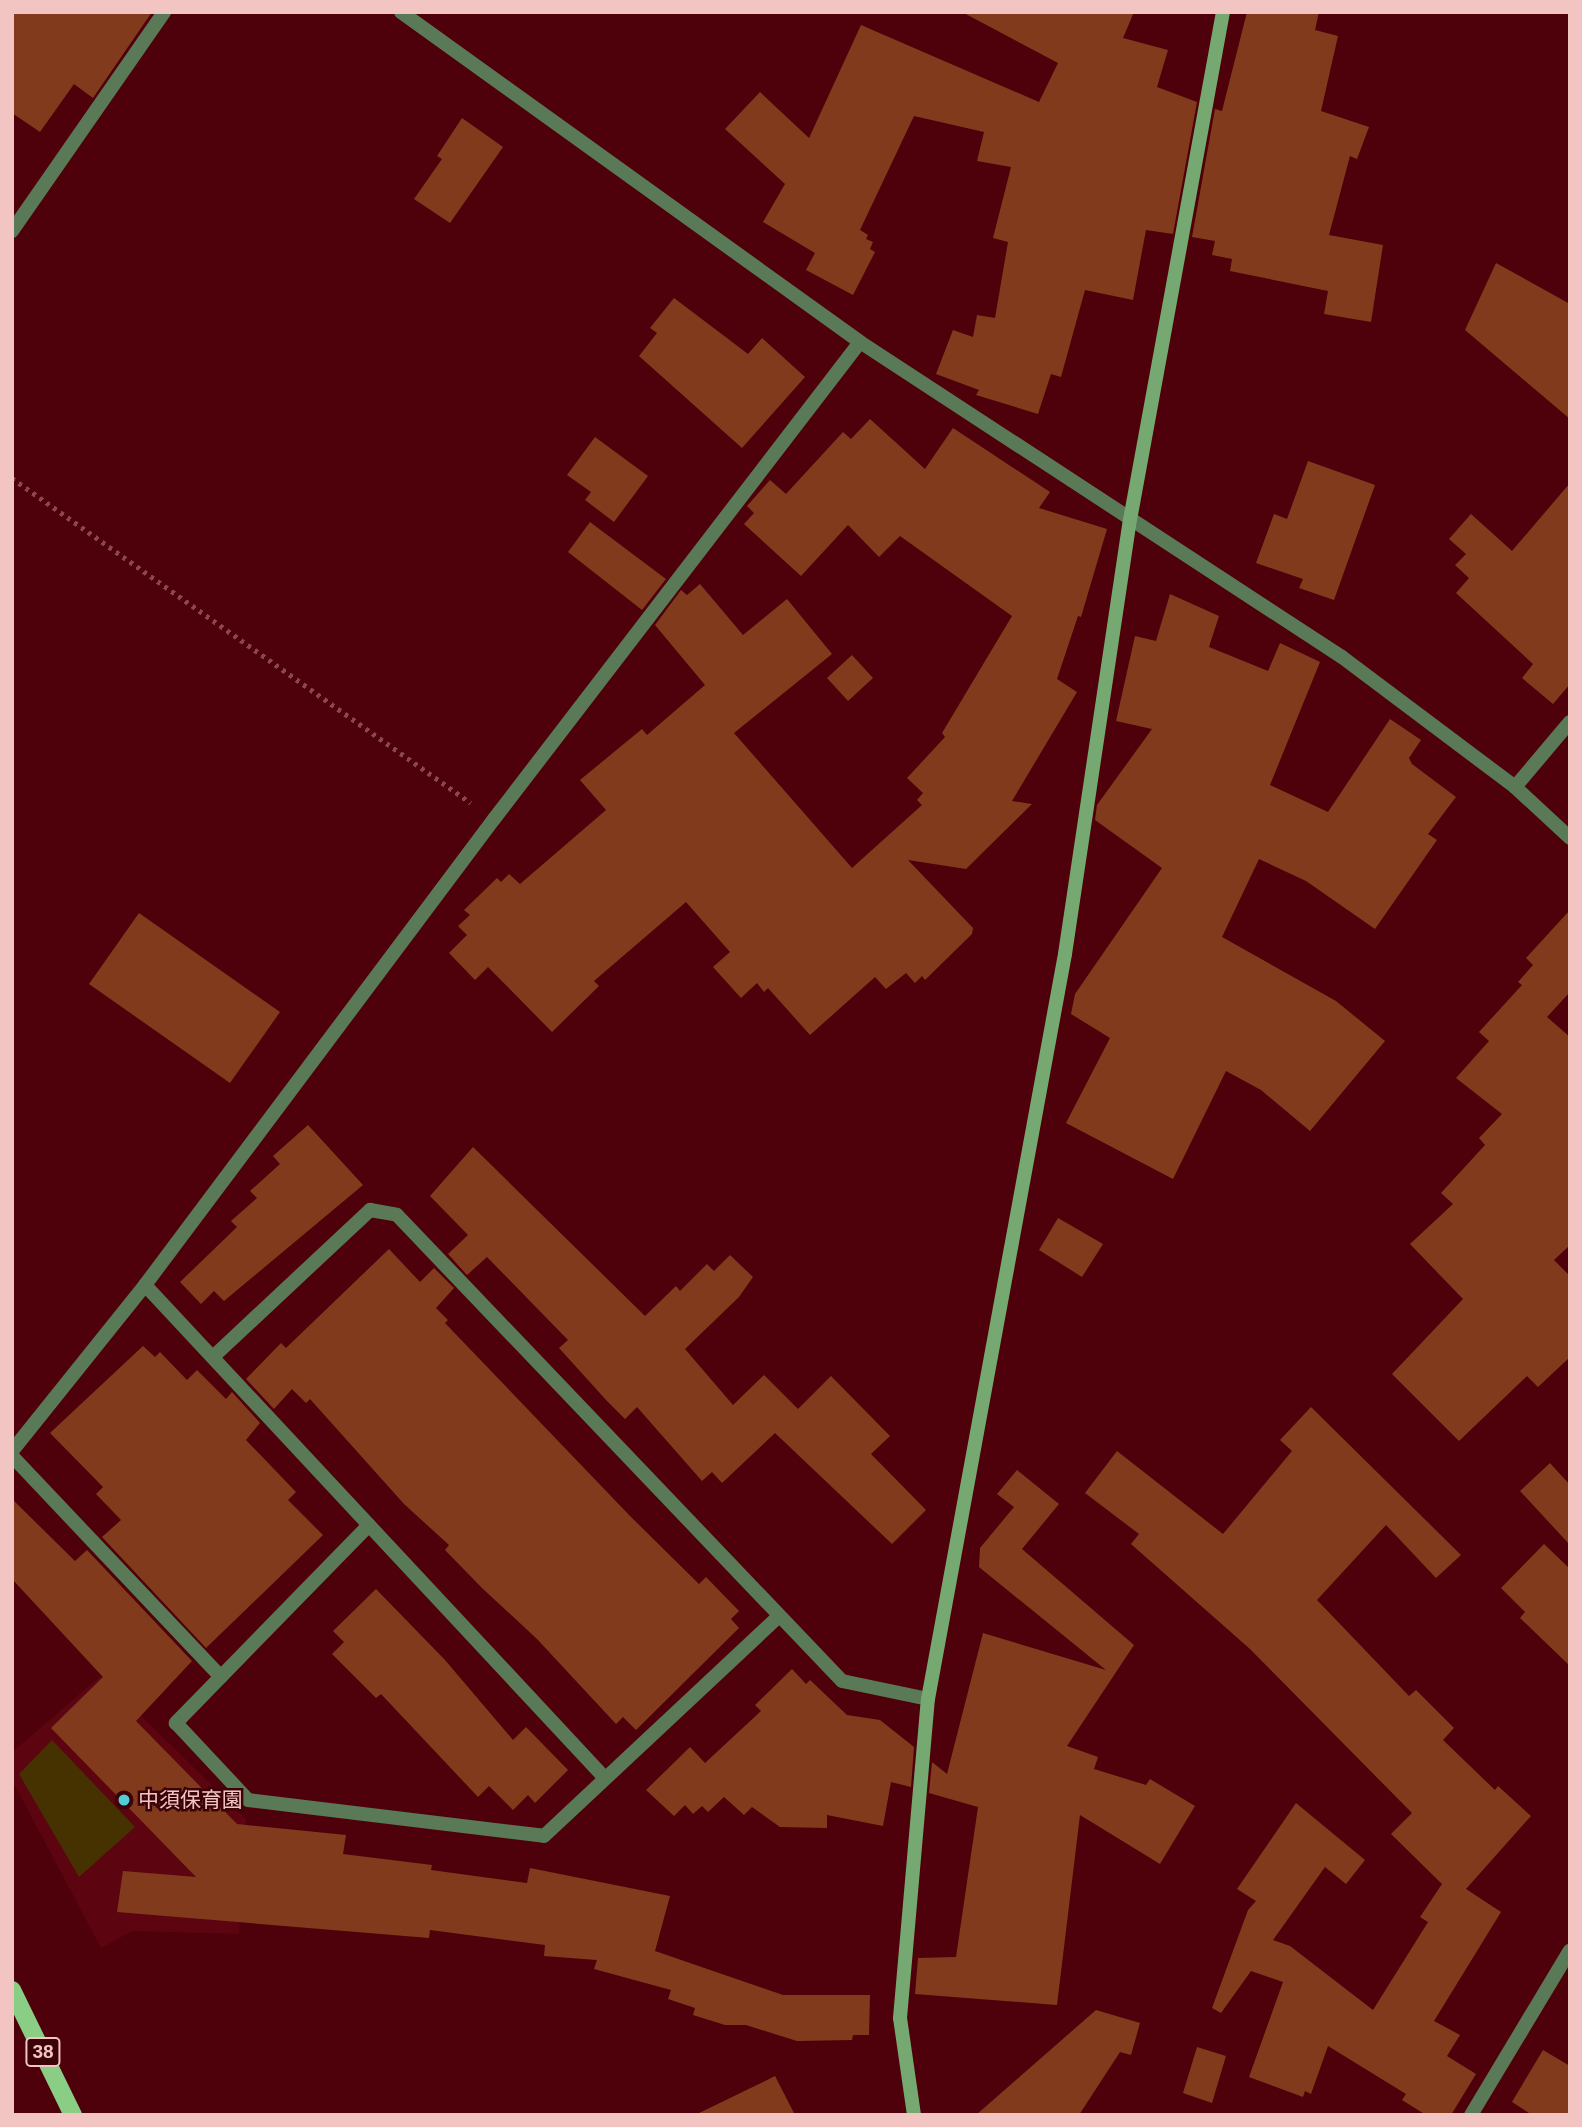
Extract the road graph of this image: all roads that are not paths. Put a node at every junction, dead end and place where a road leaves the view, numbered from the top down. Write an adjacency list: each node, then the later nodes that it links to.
1 (164, 12): 4 (street)
2 (401, 12): 5 (street)
3 (1223, 12): 6 (street)
4 (12, 231)
5 (860, 342): 6 (street); 10 (street)
6 (1130, 520): 8 (street); 16 (street)
7 (1570, 722): 8 (street)
8 (1515, 787): 9 (street)
9 (1570, 838)
10 (145, 1285): 11 (street); 12 (street)
11 (214, 1356): 13 (street); 14 (street)
12 (12, 1453): 15 (street)
13 (369, 1525): 15 (street); 17 (street)
14 (779, 1616): 16 (street); 17 (street)
15 (221, 1677): 17 (street)
16 (928, 1699): 21 (street)
17 (603, 1776)
18 (1570, 1950): 22 (street)
19 (12, 1990): 20 (main road, 38)
20 (73, 2115)
21 (914, 2115)
22 (1471, 2115)

